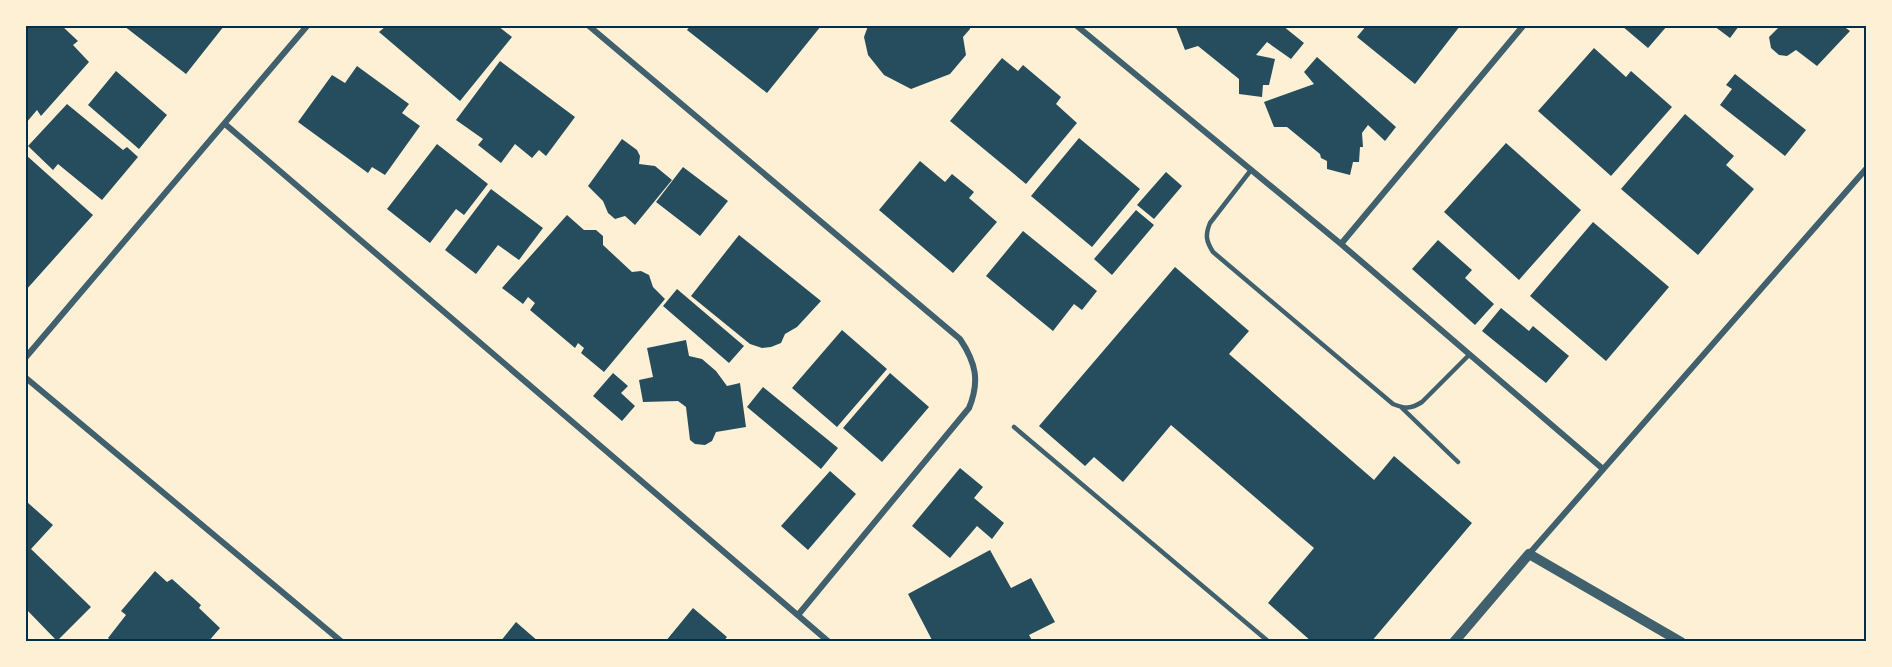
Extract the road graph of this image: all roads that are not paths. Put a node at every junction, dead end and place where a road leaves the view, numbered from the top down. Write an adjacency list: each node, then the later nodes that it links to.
1 (307, 26): 5 (street)
2 (589, 26): 17 (street)
3 (1077, 26): 7 (street)
4 (1523, 26): 8 (street)
5 (225, 124): 10 (street); 17 (street)
6 (1866, 169): 15 (street)
7 (1251, 170): 8 (street); 12 (lane)
8 (1341, 244): 9 (street)
9 (1469, 355): 12 (lane); 15 (street)
10 (26, 357)
11 (26, 378): 18 (street)
12 (1402, 408): 14 (lane)
13 (1014, 427): 20 (lane)
14 (1458, 462)
15 (1603, 469): 16 (street)
16 (1529, 554): 21 (street); 22 (street)
17 (798, 615): 19 (street)
18 (342, 642)
19 (830, 642)
20 (1269, 642)
21 (1454, 642)
22 (1681, 642)

